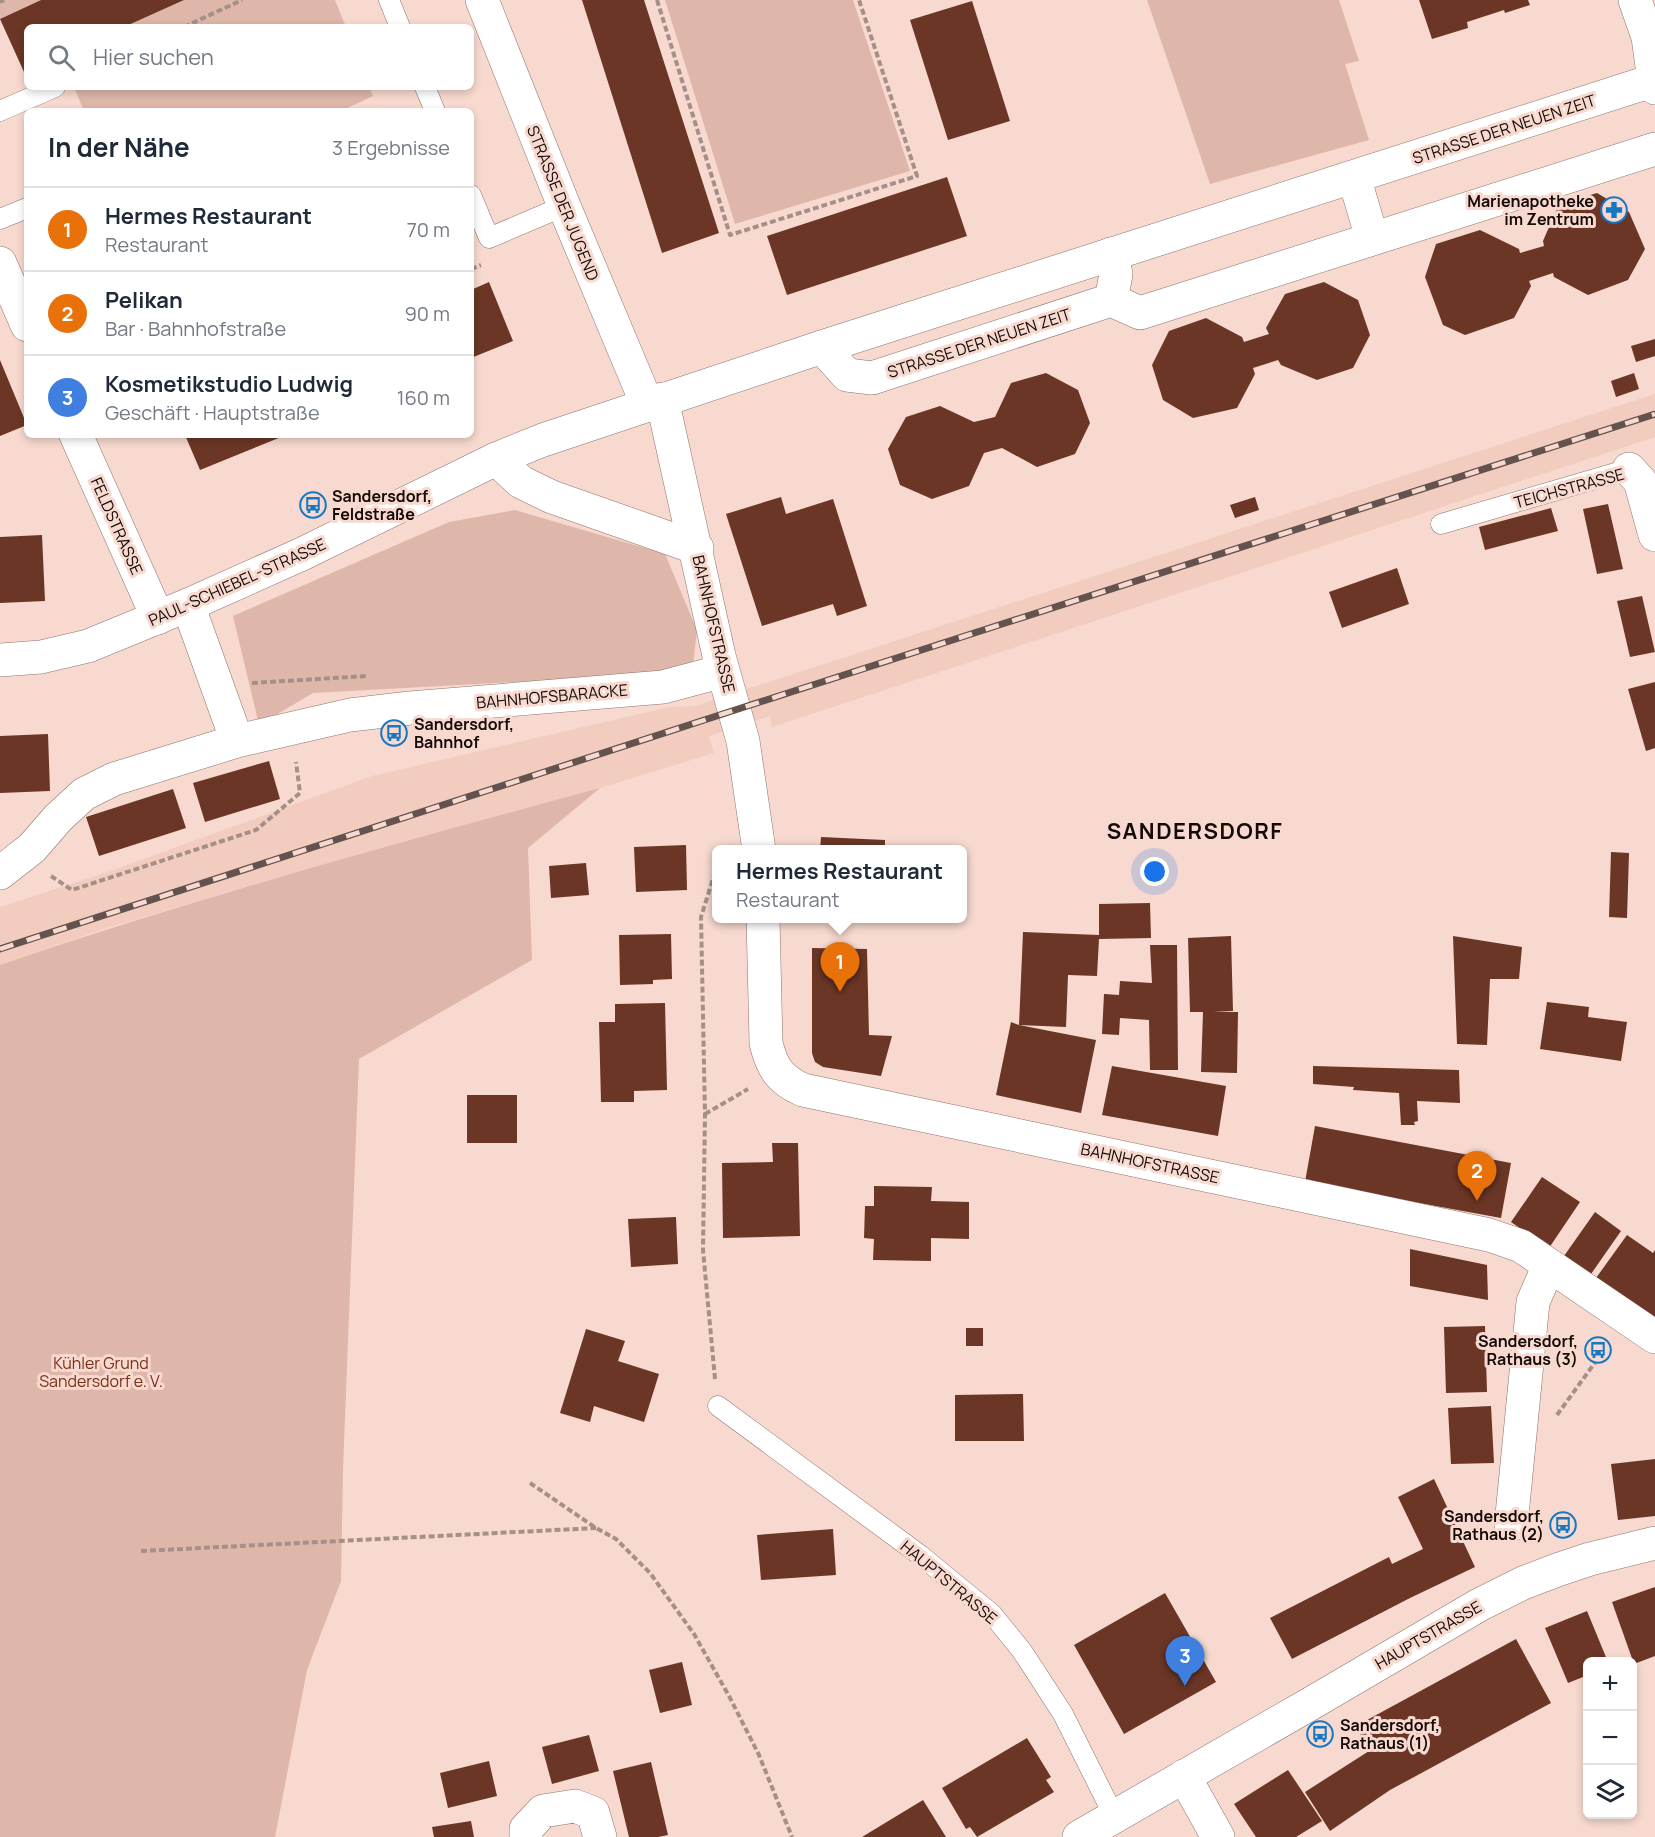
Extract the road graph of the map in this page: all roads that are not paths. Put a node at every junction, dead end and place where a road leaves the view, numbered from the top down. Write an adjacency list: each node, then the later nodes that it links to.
1 (388, 0): 4 (lane)
2 (482, 0): 13 (street, STRASSE DER JUGEND)
3 (1635, 0): 5 (street)
4 (399, 24)
5 (1654, 83): 11 (street, STRASSE DER NEUEN ZEIT)
6 (47, 90): 9 (lane)
7 (426, 90): 8 (lane)
8 (434, 108)
9 (0, 111)
10 (1655, 149): 16 (street)
11 (1354, 177): 16 (street); 17 (street, STRASSE DER NEUEN ZEIT)
12 (474, 202): 13 (lane)
13 (564, 206): 22 (street, STRASSE DER JUGEND)
14 (24, 209): 15 (lane)
15 (0, 219)
16 (1372, 238): 19 (street)
17 (1111, 254): 19 (street); 21 (street, STRASSE DER NEUEN ZEIT)
18 (0, 263): 20 (street)
19 (1111, 300): 21 (street, STRASSE DER NEUEN ZEIT)
20 (23, 306)
21 (822, 347): 22 (street, STRASSE DER NEUEN ZEIT)
22 (655, 402): 24 (street, PAUL-SCHIEBEL-STRASSE); 28 (street, BAHNHOFSTRASSE)
23 (83, 438): 30 (street, FELDSTRASSE)
24 (496, 459): 28 (street); 29 (street, PAUL-SCHIEBEL-STRASSE)
25 (1629, 469): 26 (lane, TEICHSTRASSE); 27 (street, TEICHSTRASSE)
26 (1441, 524)
27 (1655, 535)
28 (697, 548): 32 (street, BAHNHOFSTRASSE)
29 (188, 605): 30 (street, PAUL-SCHIEBEL-STRASSE); 33 (street)
30 (158, 618): 31 (street, PAUL-SCHIEBEL-STRASSE)
31 (0, 660)
32 (723, 671): 33 (street, BAHNHOFSBARACKE); 34 (street, BAHNHOFSTRASSE)
33 (237, 741): 35 (street, BAHNHOFSBARACKE)
34 (758, 845)
35 (0, 873)
36 (763, 923): 37 (street, BAHNHOFSTRASSE)
37 (1550, 1265): 38 (street, BAHNHOFSTRASSE); 40 (street)
38 (1655, 1337)
39 (718, 1406): 43 (lane, HAUPTSTRASSE)
40 (1511, 1525)
41 (1655, 1543): 42 (street, HAUPTSTRASSE)
42 (1184, 1776): 43 (street, HAUPTSTRASSE); 47 (street)
43 (1114, 1816): 46 (street, HAUPTSTRASSE)
44 (526, 1837): 45 (street)
45 (600, 1837)
46 (1079, 1837)
47 (1218, 1837)

